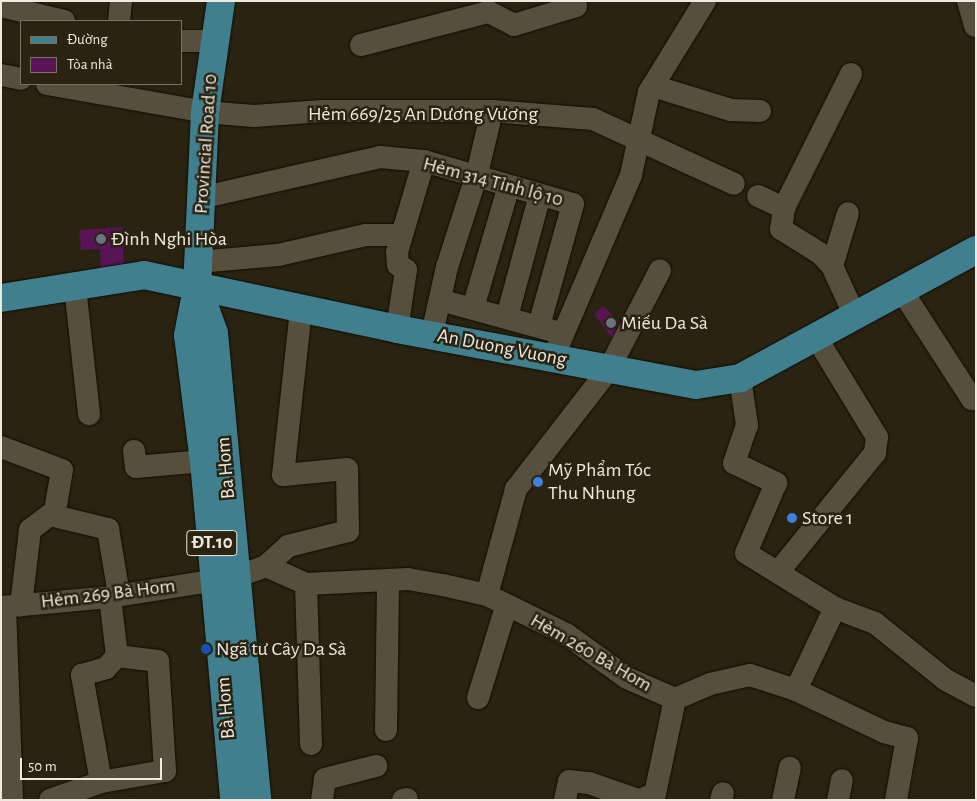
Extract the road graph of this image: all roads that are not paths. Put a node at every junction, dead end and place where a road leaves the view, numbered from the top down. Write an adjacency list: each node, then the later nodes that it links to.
1 (121, 1): 8 (street)
2 (221, 1): 11 (main road, Provincial Road 10 / ĐT.10)
3 (705, 1): 17 (street)
4 (968, 1): 9 (street)
5 (575, 4): 12 (street)
6 (1, 6): 7 (street)
7 (60, 20)
8 (119, 20)
9 (975, 26)
10 (182, 41): 11 (street)
11 (216, 41): 21 (main road, Provincial Road 10 / ĐT.10)
12 (361, 45)
13 (851, 74): 30 (street)
14 (1, 75): 15 (street)
15 (20, 79)
16 (58, 85): 18 (street, Hẻm 669/25 An Dương Vương)
17 (653, 86): 20 (street); 22 (street)
18 (110, 90): 21 (street, Hẻm 669/25 An Dương Vương)
19 (492, 111): 21 (street, Hẻm 669/25 An Dương Vương); 22 (street, Hẻm 669/25 An Dương Vương); 24 (street)
20 (760, 111)
21 (204, 112): 29 (main road, Provincial Road 10 / ĐT.10)
22 (636, 140): 25 (street, Hẻm 669/25 An Dương Vương); 49 (street)
23 (424, 161): 24 (street, Hẻm 314 Tỉnh lộ 10); 29 (street, Hẻm 314 Tỉnh lộ 10); 32 (street)
24 (477, 174): 26 (street, Hẻm 314 Tỉnh lộ 10); 40 (street)
25 (734, 184)
26 (509, 186): 27 (street, Hẻm 314 Tỉnh lộ 10); 41 (street)
27 (540, 195): 44 (street); 45 (street, Hẻm 314 Tỉnh lộ 10)
28 (758, 196): 30 (street)
29 (200, 198): 36 (main road, Provincial Road 10 / ĐT.10)
30 (784, 208): 34 (street)
31 (848, 213): 34 (street)
32 (401, 235): 36 (street); 46 (street)
33 (976, 250): 38 (main road, An Duong Vuong)
34 (832, 266): 43 (street)
35 (660, 270): 50 (street)
36 (198, 275): 37 (main road, An Duong Vuong); 42 (main road, An Duong Vuong); 56 (main road, Bà Hom / ĐT.10); 60 (main road, Ba Hom / ĐT.10)
37 (75, 287): 39 (main road, An Duong Vuong); 53 (street)
38 (902, 291): 43 (main road, An Duong Vuong); 52 (street)
39 (1, 298)
40 (440, 300): 41 (street); 47 (street)
41 (473, 308): 44 (street)
42 (301, 310): 46 (main road, An Duong Vuong); 58 (street)
43 (854, 314): 48 (main road, An Duong Vuong)
44 (507, 317): 45 (street)
45 (539, 326): 49 (street)
46 (397, 329): 47 (main road, An Duong Vuong)
47 (432, 334): 49 (main road, An Duong Vuong)
48 (816, 337): 51 (main road, An Duong Vuong); 59 (street)
49 (559, 346): 50 (main road, An Duong Vuong)
50 (609, 369): 51 (main road, An Duong Vuong); 63 (street)
51 (740, 378): 59 (street)
52 (972, 399)
53 (89, 414)
54 (1, 447): 57 (street)
55 (134, 451): 56 (street)
56 (204, 461): 60 (main road, Bà Hom / ĐT.10)
57 (50, 515): 64 (street); 65 (street)
58 (266, 566): 60 (street); 62 (street, Hẻm 260 Bà Hom)
59 (779, 571): 67 (street)
60 (225, 578): 64 (street, Hẻm 269 Bà Hom); 80 (main road, Bà Hom / ĐT.10); 81 (main road, Ba Hom / ĐT.10)
61 (388, 580): 62 (street, Hẻm 260 Bà Hom); 63 (street, Hẻm 260 Bà Hom); 73 (street)
62 (306, 584): 74 (street)
63 (487, 595): 66 (street, Hẻm 260 Bà Hom)
64 (114, 596): 65 (street, Hẻm 269 Bà Hom); 68 (street)
65 (9, 606): 78 (street)
66 (506, 606): 71 (street); 72 (street, Hẻm 260 Bà Hom)
67 (835, 608): 69 (street); 70 (street)
68 (118, 656): 77 (street); 77 (street)
69 (796, 690): 72 (street, Hẻm 260 Bà Hom); 86 (street, Hẻm 260 Bà Hom)
70 (976, 696)
71 (478, 698)
72 (675, 699): 84 (street)
73 (386, 730)
74 (311, 744)
75 (376, 766): 82 (street)
76 (790, 768): 85 (street)
77 (112, 788): 79 (street)
78 (10, 798)
79 (50, 800)
80 (234, 800)
81 (257, 800)
82 (322, 800)
83 (564, 800): 84 (street)
84 (639, 800)
85 (783, 800)
86 (896, 800)

